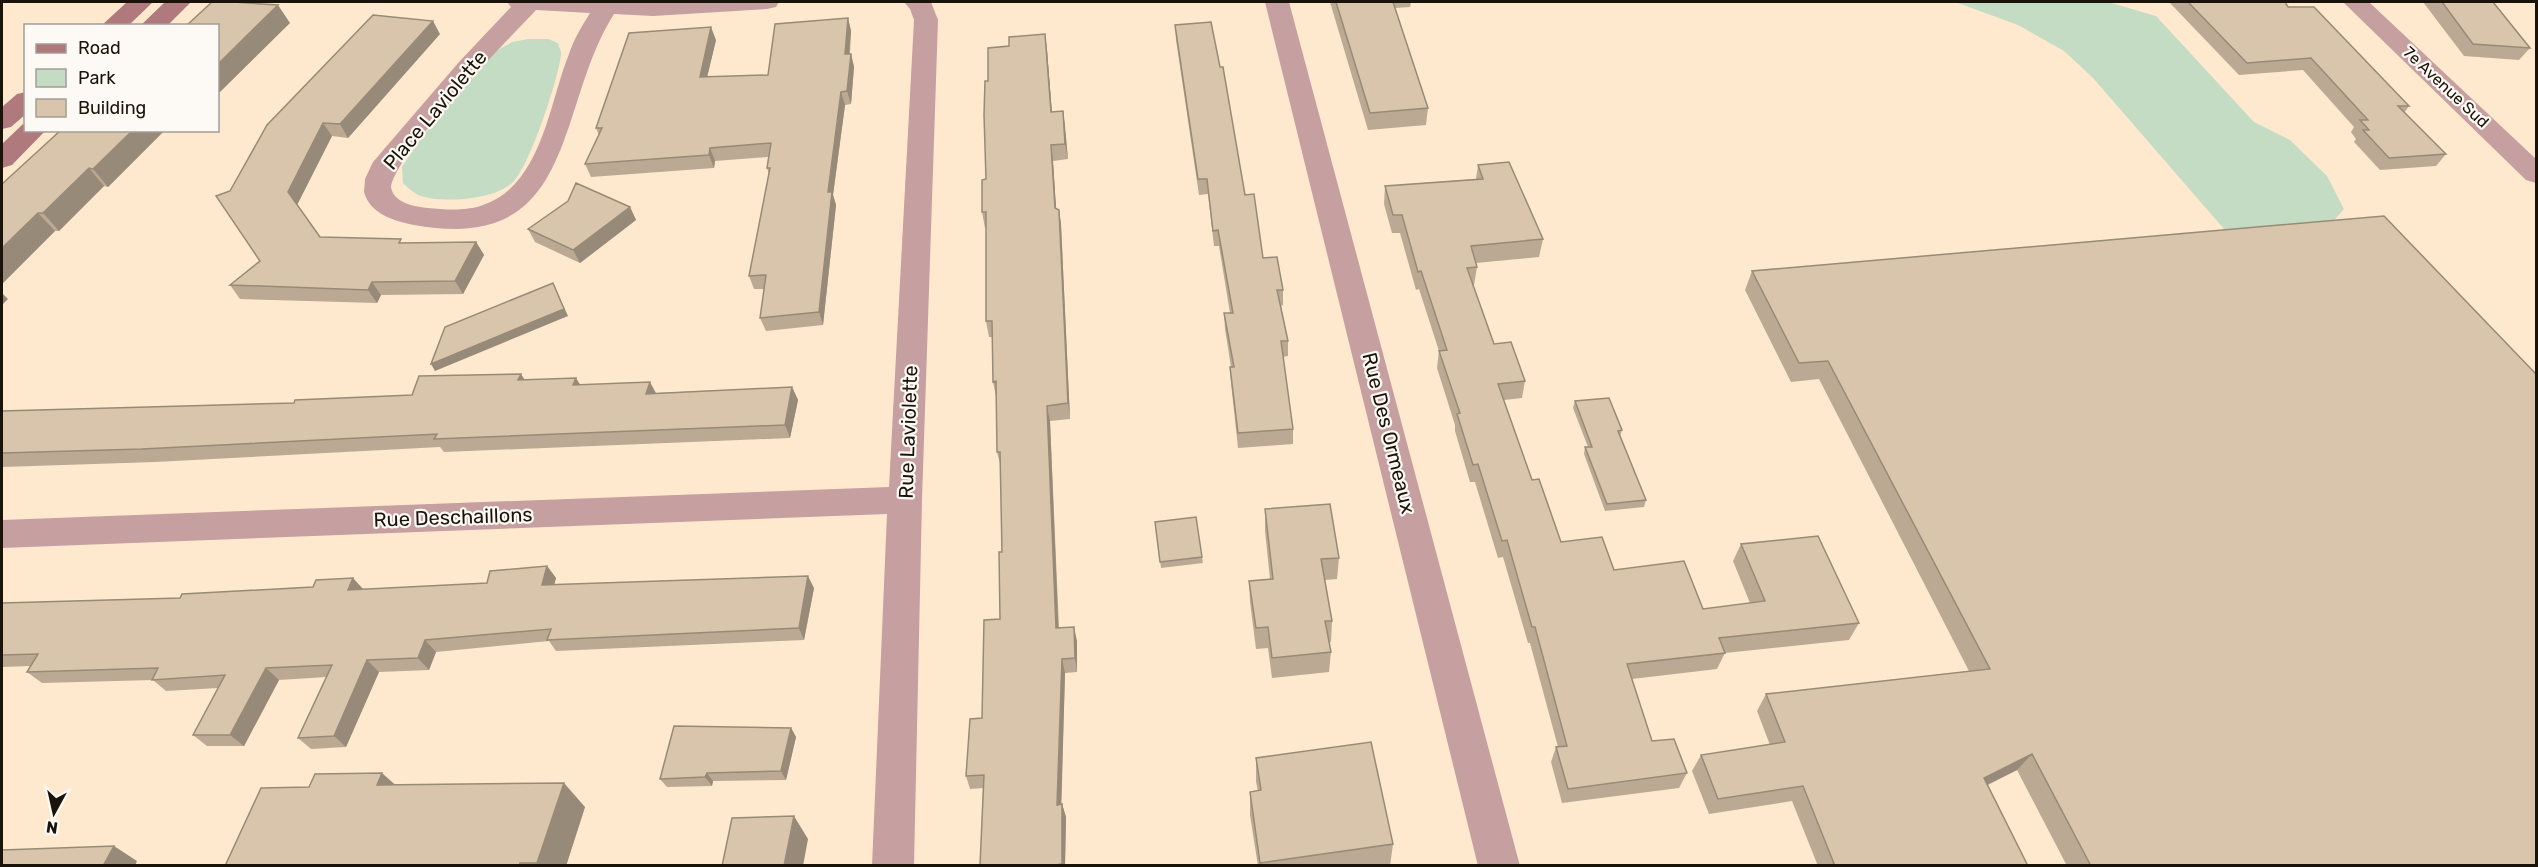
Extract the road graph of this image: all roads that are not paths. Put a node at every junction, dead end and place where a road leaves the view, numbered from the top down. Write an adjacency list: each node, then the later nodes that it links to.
1 (141, 2): 9 (main road)
2 (178, 2): 10 (main road)
3 (525, 2): 8 (street); 8 (street, Place Laviolette)
4 (767, 2): 8 (street)
5 (916, 2): 16 (street, Rue Laviolette)
6 (1277, 2): 19 (street, Rue Des Ormeaux)
7 (2355, 2): 15 (street, 7e Avenue Sud)
8 (606, 8)
9 (115, 24)
10 (154, 24)
11 (24, 102): 12 (main road)
12 (2, 121)
13 (31, 132): 14 (main road)
14 (2, 159)
15 (2536, 174)
16 (905, 500): 17 (street, Rue Deschaillons); 18 (street, Rue Laviolette)
17 (2, 534)
18 (893, 866)
19 (1499, 866)

